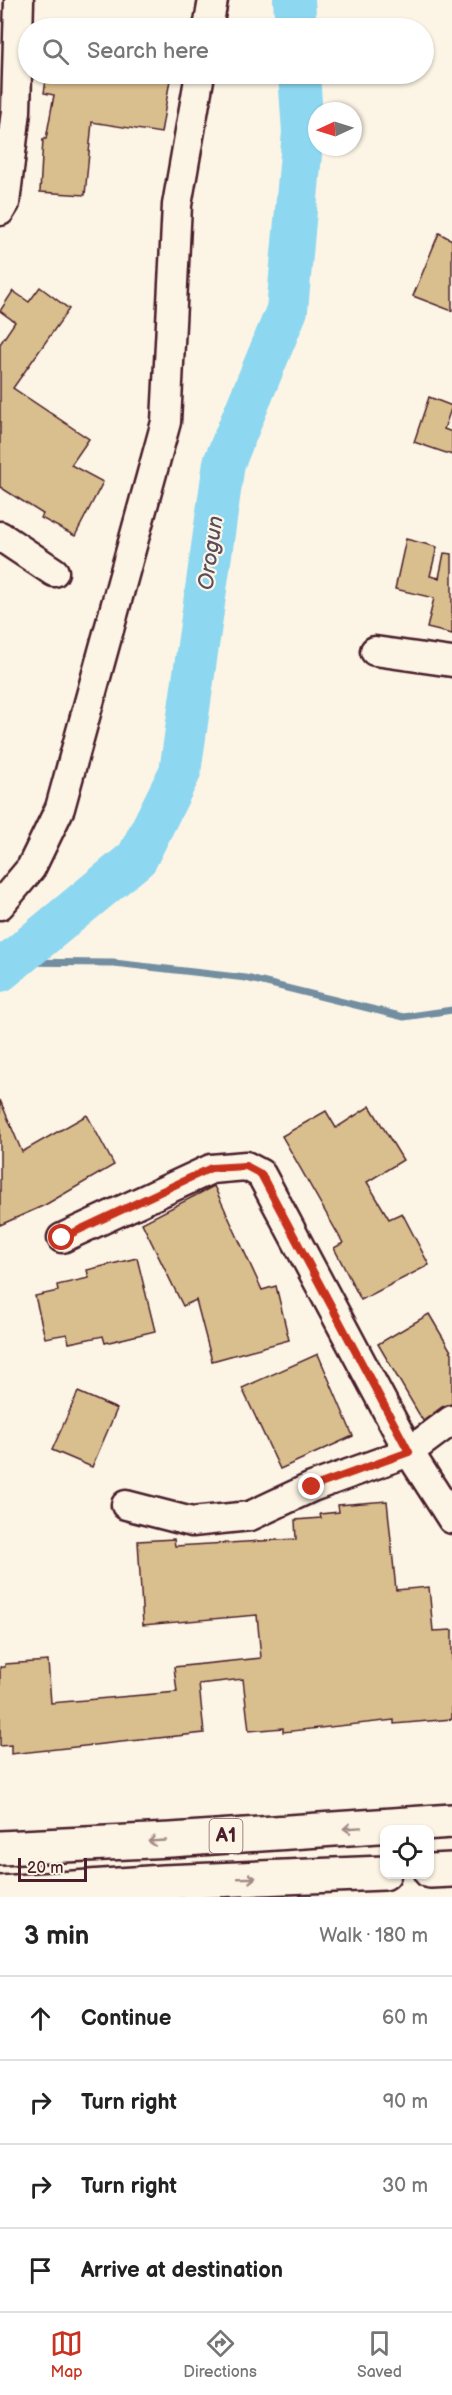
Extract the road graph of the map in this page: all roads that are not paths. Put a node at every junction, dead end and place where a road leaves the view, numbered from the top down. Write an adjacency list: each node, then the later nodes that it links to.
1 (19, 0): 3 (street)
2 (213, 0): 4 (street)
3 (19, 18)
4 (210, 18)
5 (18, 37): 7 (street)
6 (198, 84): 12 (street)
7 (0, 211)
8 (0, 536): 9 (street)
9 (54, 572)
10 (375, 651): 11 (street)
11 (452, 662)
12 (0, 905)
13 (62, 1238): 15 (street)
14 (452, 1420): 15 (street)
15 (409, 1452): 16 (street); 17 (street)
16 (126, 1505)
17 (452, 1519)
18 (452, 1821): 19 (highway, A1, one-way to 19)
19 (0, 1848)
20 (452, 1870): 21 (highway)
21 (434, 1871)
22 (380, 1872): 23 (highway, A1, one-way to 22)
23 (163, 1889): 25 (highway, A1)
24 (0, 1893): 25 (highway, A1)
25 (50, 1893)

